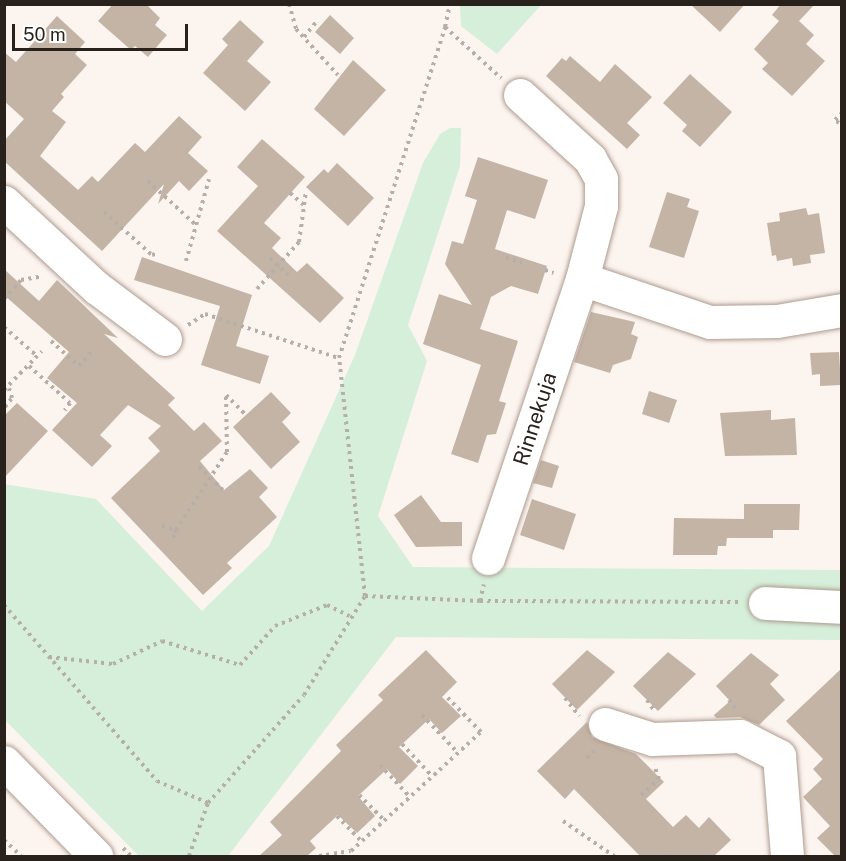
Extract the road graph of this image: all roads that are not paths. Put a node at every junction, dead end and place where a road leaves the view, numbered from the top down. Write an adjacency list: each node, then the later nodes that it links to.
1 (520, 95): 3 (street, Rinnekuja)
2 (4, 202): 5 (street)
3 (582, 279): 4 (street); 6 (street, Rinnekuja)
4 (842, 310)
5 (165, 339)
6 (488, 558)
7 (765, 603): 8 (street)
8 (842, 607)
9 (605, 724): 12 (street)
10 (4, 762): 11 (street)
11 (109, 851)
12 (787, 856)

